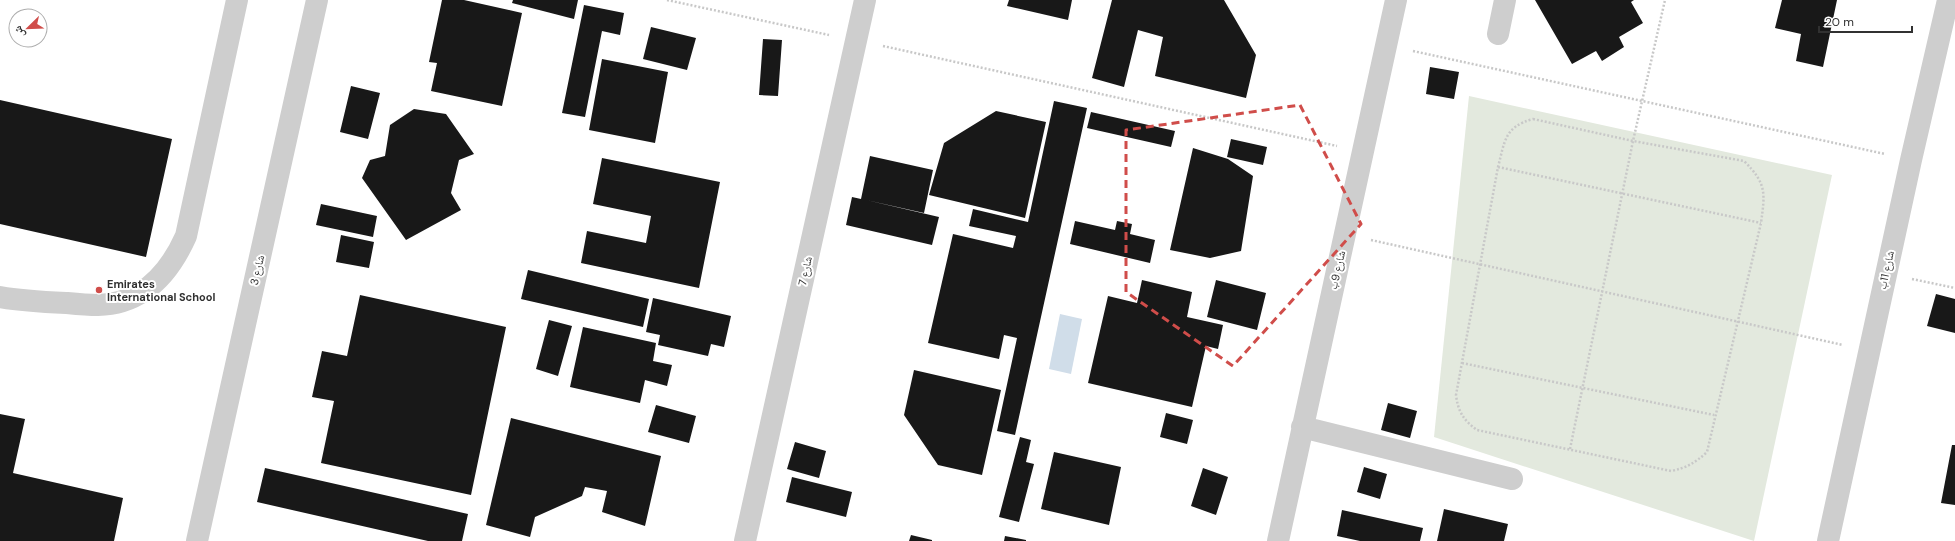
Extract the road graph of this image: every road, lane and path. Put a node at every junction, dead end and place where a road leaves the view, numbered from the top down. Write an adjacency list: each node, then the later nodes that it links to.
1 (237, 0): 24 (street)
2 (317, 0): 33 (street, شارع 3)
3 (667, 0): 10 (path)
4 (865, 0): 10 (street, شارع 7)
5 (1396, 0): 11 (street, شارع 9ب)
6 (1505, 0): 9 (street)
7 (1665, 0): 12 (path)
8 (1948, 0): 15 (street, شارع 11ب)
9 (1498, 34)
10 (856, 40): 14 (path); 34 (street, شارع 7)
11 (1386, 45): 12 (path); 14 (street, شارع 9ب)
12 (1642, 101): 13 (path); 15 (path)
13 (1634, 141): 16 (path); 17 (path); 18 (path)
14 (1363, 152): 19 (street, شارع 9ب)
15 (1911, 160): 21 (street, شارع 11ب)
16 (1498, 168): 17 (path); 20 (path)
17 (1623, 194): 18 (path); 23 (path)
18 (1761, 223): 25 (path)
19 (1345, 234): 20 (path); 30 (street, شارع 9ب)
20 (1480, 265): 23 (path); 27 (path)
21 (1886, 274): 22 (path); 26 (street, شارع 11ب)
22 (1955, 288)
23 (1603, 292): 25 (path); 28 (path)
24 (0, 297)
25 (1737, 322): 26 (path); 29 (path)
26 (1869, 351): 36 (street, شارع 11ب)
27 (1462, 363): 28 (path); 31 (path)
28 (1582, 388): 29 (path); 31 (path)
29 (1714, 415): 31 (path)
30 (1302, 427): 32 (street); 35 (street, شارع 9ب)
31 (1570, 449)
32 (1512, 479)
33 (197, 541)
34 (746, 541)
35 (1278, 541)
36 (1828, 541)

